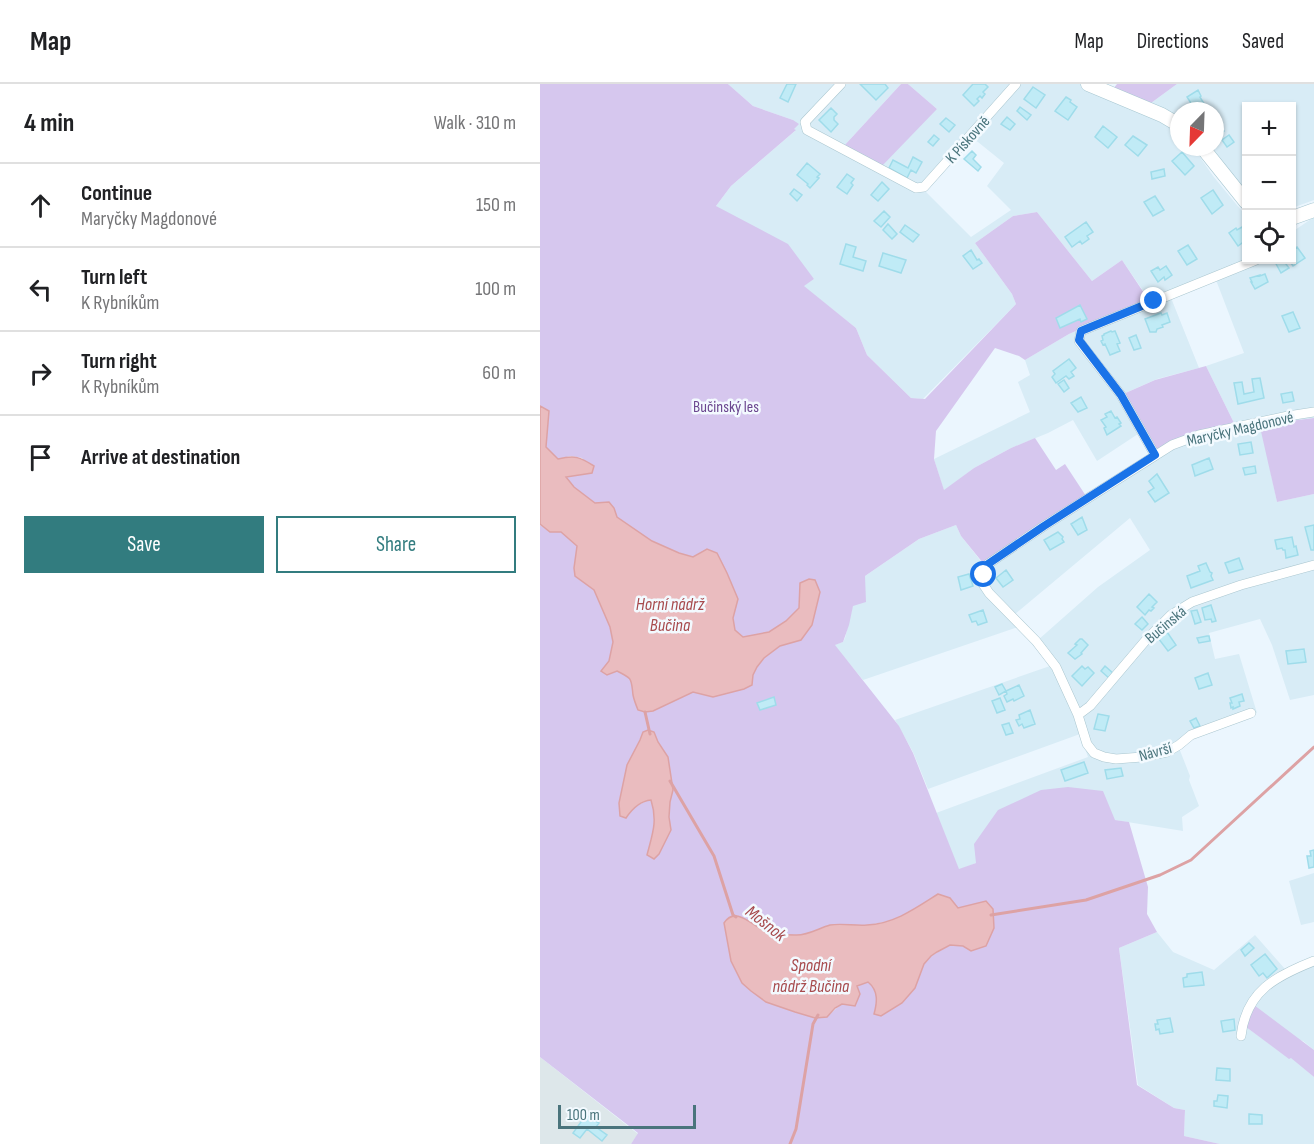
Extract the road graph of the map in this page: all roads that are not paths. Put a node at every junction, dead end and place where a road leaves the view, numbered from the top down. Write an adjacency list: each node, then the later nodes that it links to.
1 (841, 84): 2 (street, K Pískovně)
2 (1016, 84)
3 (1088, 84): 4 (street)
4 (1170, 120)
5 (1209, 156): 6 (street)
6 (1242, 197)
7 (1314, 210): 8 (street)
8 (1296, 217)
9 (1246, 264): 11 (street)
10 (1314, 412): 11 (street, Maryčky Magdonové)
11 (1155, 455): 14 (street, Maryčky Magdonové)
12 (1314, 565): 14 (street, Bučinská)
13 (1251, 712): 14 (street, Návrší)
14 (1078, 715)
15 (1314, 961): 16 (street)
16 (1241, 1036)

